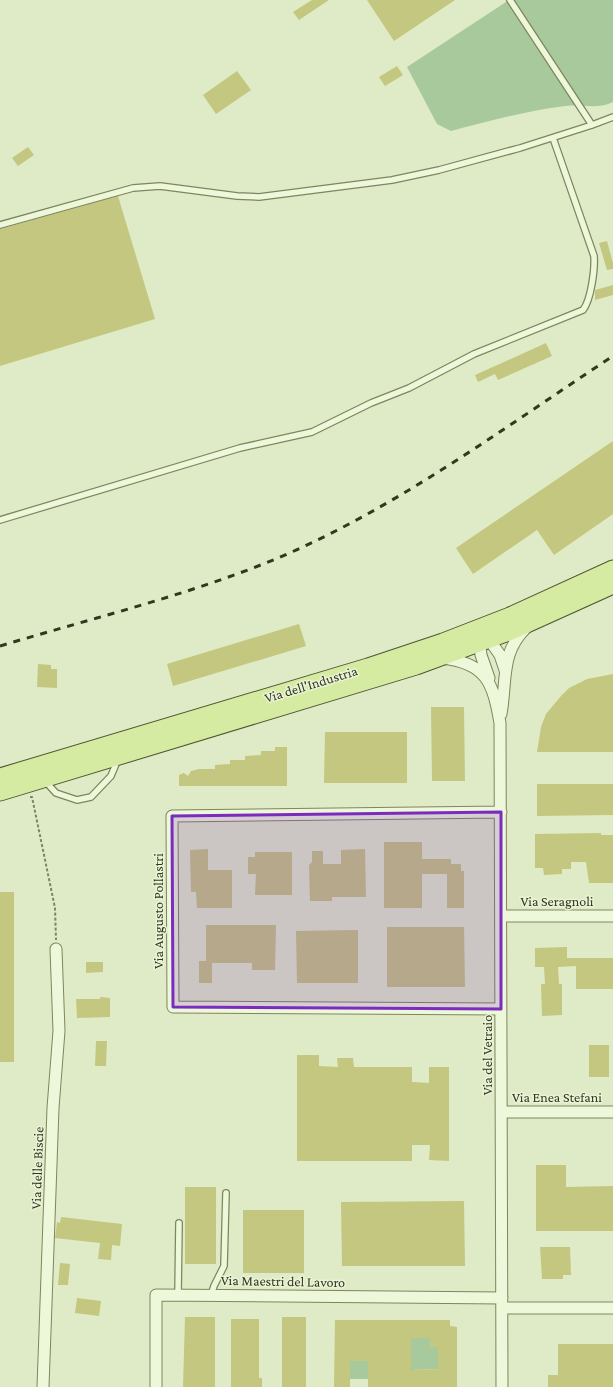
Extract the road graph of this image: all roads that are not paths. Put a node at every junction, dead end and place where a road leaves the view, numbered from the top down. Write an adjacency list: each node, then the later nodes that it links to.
1 (510, 0): 3 (lane)
2 (613, 117): 3 (lane)
3 (592, 126): 4 (lane)
4 (553, 138): 5 (lane); 6 (lane)
5 (0, 225)
6 (0, 520)
7 (613, 569): 10 (main road, Via dell'Industria)
8 (613, 585): 9 (main road, Via dell'Industria)
9 (532, 622): 10 (main road, Via dell'Industria); 12 (street, Via del Vetraio)
10 (483, 637): 11 (main road, Via dell'Industria); 12 (street, Via del Vetraio); 13 (street, Via del Vetraio); 16 (main road, Via dell'Industria)
11 (441, 658): 13 (street, Via del Vetraio); 15 (main road, Via dell'Industria)
12 (505, 671): 14 (street, Via del Vetraio)
13 (492, 688): 14 (street, Via del Vetraio)
14 (500, 723): 19 (street, Via del Vetraio)
15 (119, 756): 17 (main road, Via dell'Industria); 17 (lane)
16 (0, 777)
17 (44, 779): 18 (main road, Via dell'Industria)
18 (0, 792)
19 (501, 812): 20 (street, Via del Vetraio); 23 (street, Via Augusto Pollastri)
20 (501, 916): 21 (street, Via Seragnoli); 23 (street, Via del Vetraio)
21 (613, 916)
22 (56, 949): 32 (street, Via delle Biscie)
23 (501, 1009): 24 (street, Via del Vetraio)
24 (502, 1112): 25 (street, Via Enea Stefani); 30 (street, Via del Vetraio)
25 (613, 1112)
26 (226, 1193): 29 (lane)
27 (179, 1223): 28 (lane)
28 (178, 1295): 29 (street, Via Maestri del Lavoro); 33 (street, Via Maestri del Lavoro)
29 (211, 1295): 30 (street, Via Maestri del Lavoro)
30 (502, 1303): 31 (street); 34 (street, Via del Vetraio)
31 (613, 1308)
32 (43, 1387)
33 (156, 1387)
34 (502, 1387)

